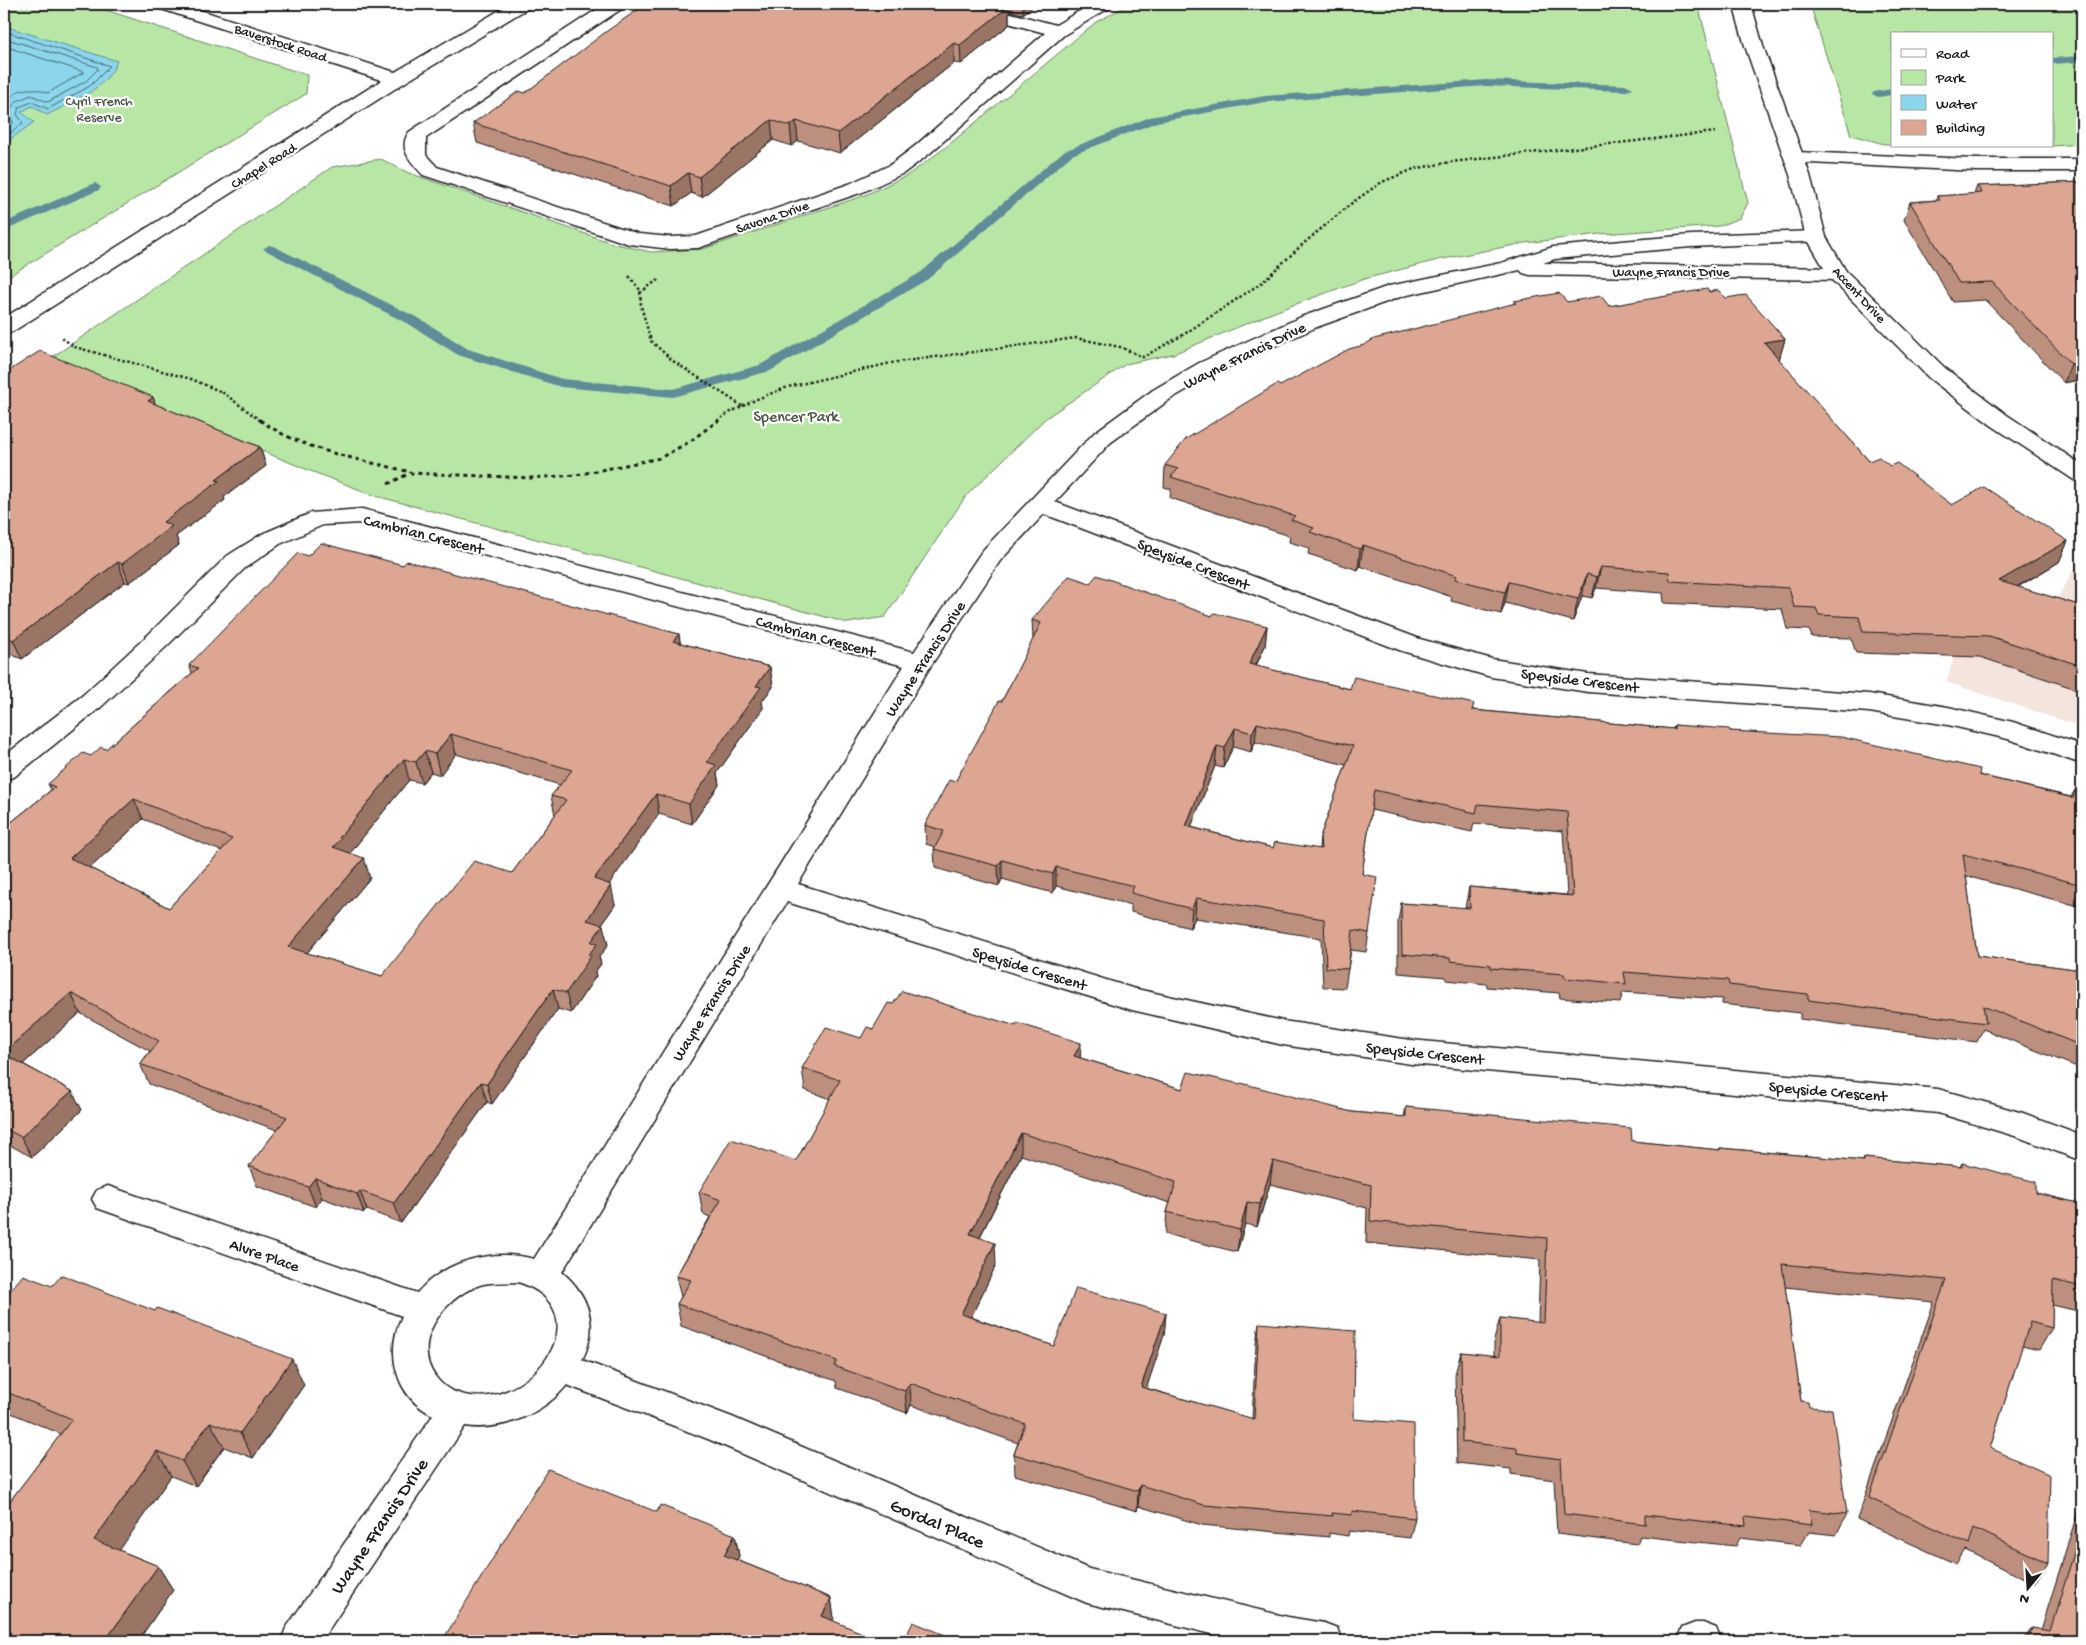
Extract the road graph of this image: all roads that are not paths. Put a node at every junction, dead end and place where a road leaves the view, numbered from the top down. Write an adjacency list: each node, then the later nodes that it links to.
1 (164, 4): 8 (street, Baverstock Road)
2 (522, 4): 8 (street, Chapel Road)
3 (617, 4): 7 (street, Savona Drive)
4 (958, 4): 7 (street)
5 (1103, 4): 7 (street, Savona Drive)
6 (1742, 4): 9 (street, Accent Drive)
7 (1058, 31)
8 (398, 79): 14 (street, Chapel Road)
9 (1795, 158): 10 (street); 11 (street, Accent Drive)
10 (2082, 164)
11 (1816, 237): 12 (street, Wayne Francis Drive); 13 (street, Accent Drive)
12 (1506, 268): 13 (street, Wayne Francis Drive); 16 (street, Wayne Francis Drive)
13 (1837, 274): 15 (street, Accent Drive)
14 (4, 327)
15 (2082, 475)
16 (1039, 504): 17 (street, Wayne Francis Drive); 18 (street, Speyside Crescent)
17 (920, 662): 19 (street, Cambrian Crescent); 20 (street, Wayne Francis Drive)
18 (2082, 755)
19 (4, 770)
20 (779, 889): 21 (street, Speyside Crescent); 23 (street, Wayne Francis Drive)
21 (2082, 1148)
22 (108, 1199): 24 (street, Alvre Place)
23 (542, 1275): 24 (street); 25 (street)
24 (423, 1309): 26 (street)
25 (562, 1368): 26 (street); 28 (street, Gordal Place)
26 (457, 1409): 27 (street, Wayne Francis Drive)
27 (299, 1641)
28 (1324, 1641)
29 (1695, 1641): 30 (street)
30 (1703, 1641)

